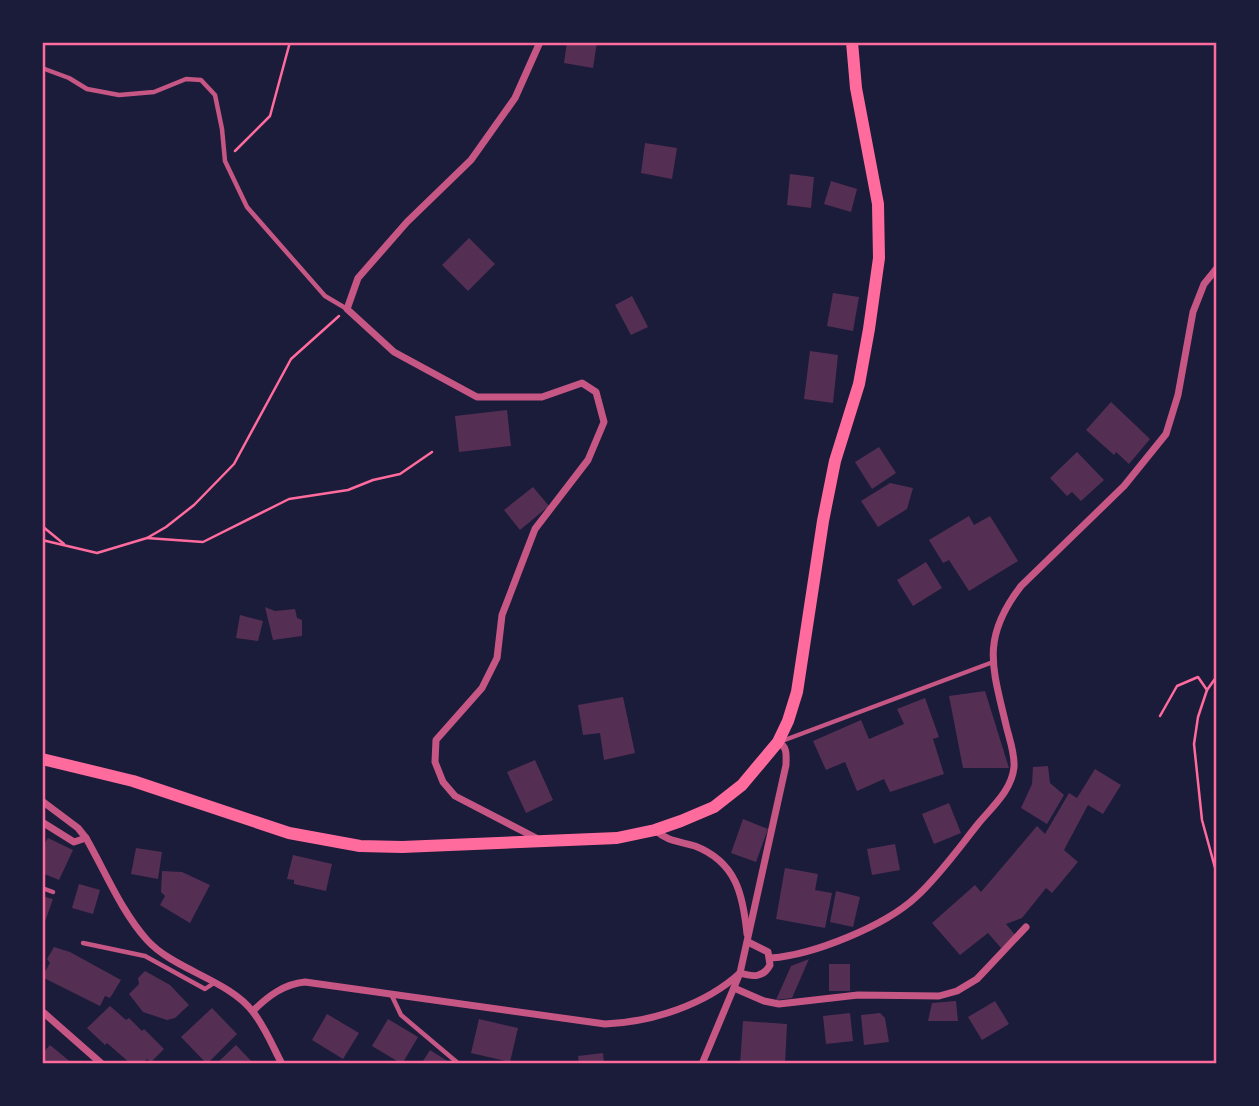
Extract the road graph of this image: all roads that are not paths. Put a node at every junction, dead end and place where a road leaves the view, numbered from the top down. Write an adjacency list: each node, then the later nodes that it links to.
1 (540, 42): 5 (street)
2 (852, 42): 7 (main road)
3 (42, 68): 5 (lane)
4 (1217, 268): 6 (street)
5 (347, 309): 13 (street)
6 (993, 662): 7 (lane); 19 (street)
7 (778, 742): 11 (main road); 17 (street)
8 (42, 759): 13 (main road)
9 (42, 801): 12 (street)
10 (42, 822): 12 (street)
11 (655, 830): 13 (main road); 17 (street)
12 (86, 838): 21 (street)
13 (544, 842)
14 (42, 888): 15 (lane)
15 (53, 892)
16 (1026, 926): 22 (street)
17 (748, 942): 19 (street); 20 (street)
18 (83, 943): 21 (lane)
19 (771, 958): 20 (street)
20 (740, 973): 22 (street); 23 (street)
21 (215, 983): 24 (street)
22 (734, 988): 29 (street)
23 (390, 994): 24 (street); 26 (lane)
24 (253, 1011): 28 (street)
25 (43, 1012): 27 (street)
26 (459, 1063)
27 (102, 1064)
28 (282, 1064)
29 (702, 1064)

